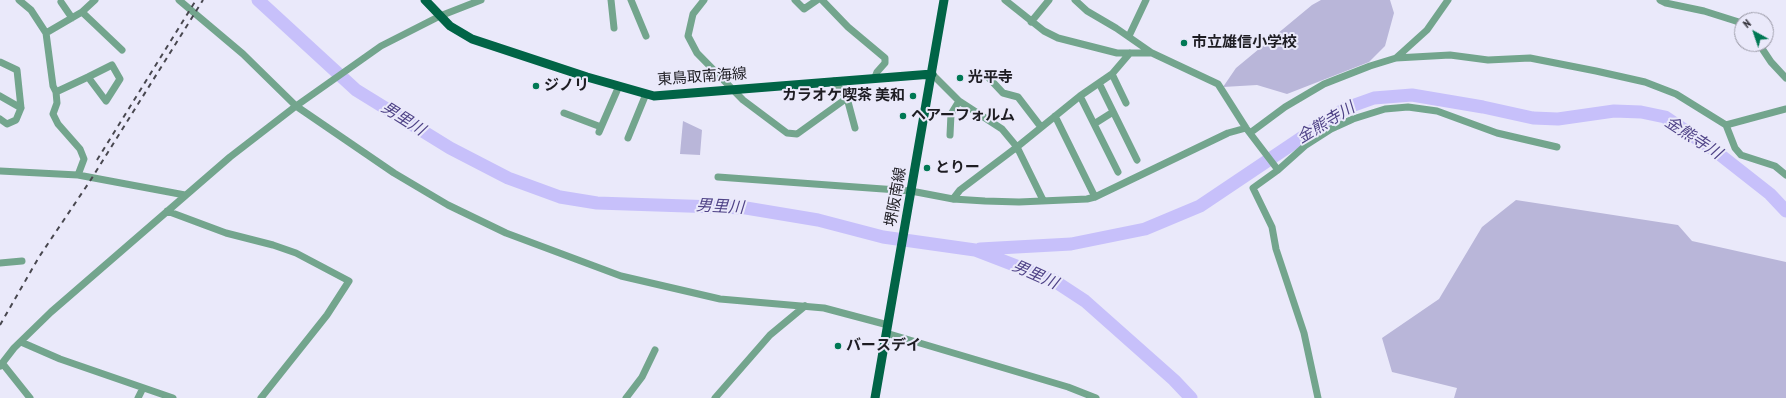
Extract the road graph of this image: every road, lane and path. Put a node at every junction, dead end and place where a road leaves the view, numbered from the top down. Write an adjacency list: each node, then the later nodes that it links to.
1 (19, 0): 26 (street)
2 (95, 0): 20 (street)
3 (179, 0): 52 (street)
4 (425, 0): 21 (main road, 東鳥取南海線)
5 (481, 0): 21 (street)
6 (611, 0): 25 (street)
7 (631, 0): 27 (street)
8 (704, 0): 44 (street)
9 (795, 0): 10 (street)
10 (817, 0)
11 (822, 0): 38 (street)
12 (944, 0): 35 (main road, 堺阪南線)
13 (1005, 0): 24 (street)
14 (1049, 0): 24 (street)
15 (1075, 0): 28 (street)
16 (1146, 0): 28 (street)
17 (1448, 0): 33 (street)
18 (1660, 0): 23 (street)
19 (61, 2): 22 (street)
20 (82, 12): 22 (street); 29 (street)
21 (440, 16): 43 (main road, 東鳥取南海線); 52 (street)
22 (72, 18): 26 (street)
23 (1734, 20)
24 (1031, 22): 31 (street)
25 (614, 28)
26 (46, 33): 45 (street)
27 (646, 36)
28 (1129, 36): 32 (street)
29 (122, 50)
30 (1764, 52): 40 (street)
31 (1130, 53): 32 (street); 36 (street)
32 (1152, 53): 63 (street)
33 (1396, 58): 60 (street); 63 (street)
34 (0, 62): 53 (street)
35 (932, 74): 38 (main road, 東鳥取南海線); 50 (street); 76 (main road, 堺阪南線)
36 (1112, 74): 42 (street); 51 (street)
37 (88, 77): 37 (street); 45 (street)
38 (875, 77): 41 (main road, 東鳥取南海線)
39 (988, 77): 61 (street)
40 (1786, 78)
41 (834, 81): 44 (main road, 東鳥取南海線); 49 (street)
42 (1099, 83): 48 (street); 55 (street)
43 (619, 86): 46 (main road, 東鳥取南海線); 56 (street)
44 (730, 89): 46 (main road, 東鳥取南海線); 49 (street)
45 (56, 92): 72 (street)
46 (646, 94): 65 (street)
47 (0, 96): 53 (street)
48 (1080, 96): 57 (street); 59 (street)
49 (847, 98): 62 (street)
50 (959, 101): 64 (street); 66 (street)
51 (1126, 103)
52 (296, 106): 75 (street); 83 (street)
53 (21, 108): 58 (street)
54 (1786, 109): 60 (street)
55 (1114, 112): 59 (street); 68 (street)
56 (564, 113)
57 (1055, 116): 61 (street); 77 (street)
58 (0, 119)
59 (1094, 124): 71 (street)
60 (1726, 125): 73 (street)
61 (1042, 127): 66 (street)
62 (856, 128)
63 (1249, 132): 69 (street); 77 (street)
64 (950, 135)
65 (628, 138)
66 (1017, 147): 78 (street); 79 (street)
67 (1557, 147): 69 (street)
68 (1137, 160)
69 (1276, 168): 97 (street)
70 (0, 171): 72 (street)
71 (1118, 172)
72 (78, 175): 75 (street)
73 (1786, 175)
74 (718, 177): 76 (street)
75 (185, 195): 80 (street)
76 (910, 196): 78 (street); 84 (main road, 堺阪南線)
77 (1095, 197): 79 (street)
78 (953, 199): 79 (street)
79 (1042, 200)
80 (167, 211): 85 (street); 92 (street)
81 (22, 261): 82 (street)
82 (0, 263)
83 (805, 306): 84 (street); 94 (street)
84 (887, 325): 95 (main road, 堺阪南線); 96 (street)
85 (21, 342): 87 (street); 88 (street)
86 (655, 350): 93 (street)
87 (1, 364): 89 (street)
88 (143, 388): 90 (street); 91 (street)
89 (30, 398)
90 (138, 398)
91 (173, 398)
92 (261, 398)
93 (626, 398)
94 (715, 398)
95 (875, 398)
96 (1096, 398)
97 (1318, 398)

